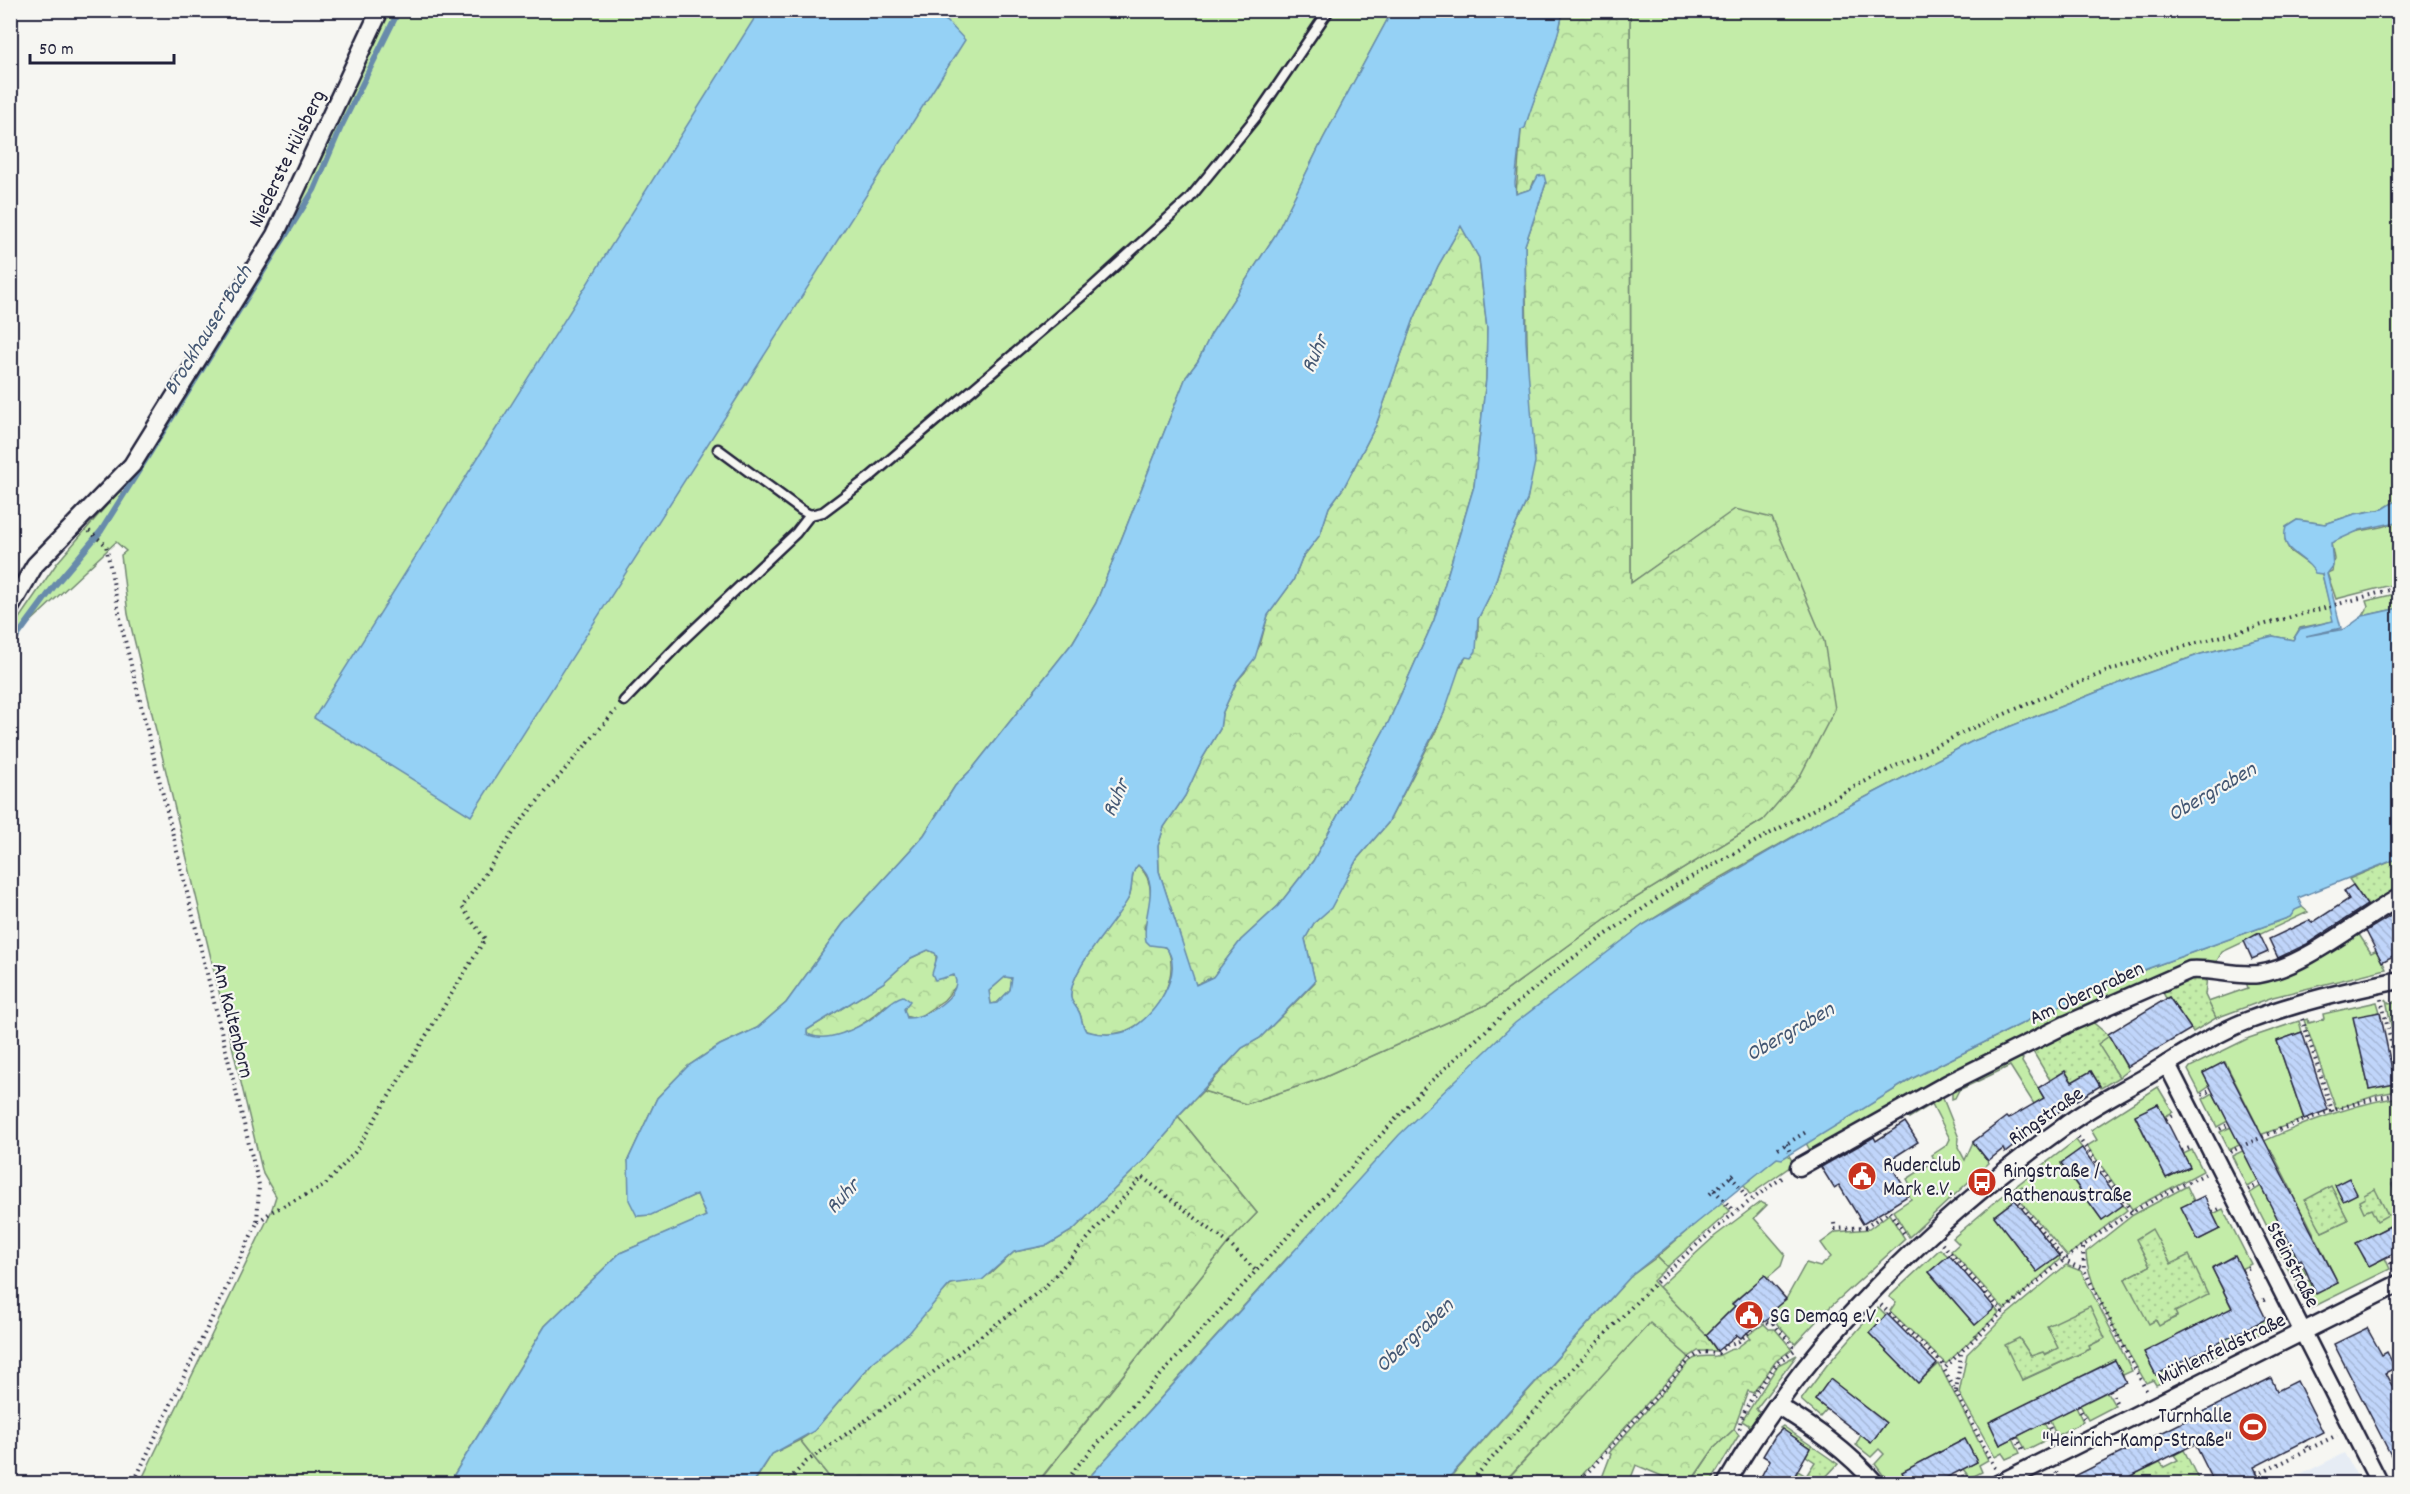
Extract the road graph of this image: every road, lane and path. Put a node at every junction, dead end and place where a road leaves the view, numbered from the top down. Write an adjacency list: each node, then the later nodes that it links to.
1 (380, 10): 7 (street, Niederste Hülsberg)
2 (1329, 10): 4 (lane)
3 (718, 449): 4 (lane)
4 (810, 515): 8 (lane)
5 (89, 530): 33 (path, Am Kaltenborn)
6 (2400, 587): 40 (path)
7 (10, 608)
8 (624, 702): 33 (path)
9 (2400, 897): 23 (street, Am Obergraben)
10 (2400, 980): 13 (street, Ringstraße)
11 (2381, 999): 14 (path)
12 (2304, 1025): 16 (path)
13 (2167, 1064): 17 (street, Ringstraße); 24 (street, Steinstraße)
14 (2400, 1081)
15 (2400, 1094): 16 (path)
16 (2333, 1113): 24 (path)
17 (2068, 1123): 27 (street, Ringstraße); 32 (path)
18 (1806, 1132): 19 (path)
19 (1799, 1137): 20 (path); 21 (path)
20 (1786, 1144): 22 (path); 23 (path)
21 (1804, 1144)
22 (1778, 1149)
23 (1795, 1160): 30 (path)
24 (2217, 1163): 32 (path); 44 (street, Steinstraße)
25 (1736, 1172): 26 (path)
26 (1731, 1176): 28 (path); 30 (path)
27 (1999, 1176): 36 (street, Ringstraße); 38 (path)
28 (1714, 1190): 29 (path); 31 (path)
29 (1710, 1194)
30 (1749, 1200): 31 (path)
31 (1734, 1211): 60 (path)
32 (2132, 1212): 37 (path)
33 (257, 1223): 57 (path, Am Kaltenborn)
34 (1834, 1223): 35 (path)
35 (1905, 1234)
36 (1933, 1234): 42 (street, Ringstraße); 43 (path)
37 (2083, 1248): 38 (path); 39 (path)
38 (2065, 1261): 39 (path); 43 (path)
39 (2084, 1270): 49 (path)
40 (1256, 1271): 58 (path); 59 (path)
41 (2400, 1283): 44 (street, Mühlenfeldstraße)
42 (1870, 1294): 46 (path); 48 (street, Ringstraße)
43 (2004, 1313): 45 (path)
44 (2303, 1332): 49 (street, Mühlenfeldstraße); 50 (street, Steinstraße)
45 (1961, 1353): 46 (path); 47 (path)
46 (1946, 1367): 47 (path)
47 (1956, 1392): 56 (path)
48 (1778, 1405): 52 (street, Ringstraße); 63 (street)
49 (2154, 1406): 56 (street, Mühlenfeldstraße)
50 (2351, 1427): 53 (path); 65 (street, Steinstraße)
51 (2304, 1441): 53 (path)
52 (1748, 1444): 61 (path); 62 (street, Ringstraße)
53 (2309, 1449): 55 (path)
54 (1960, 1470): 64 (path)
55 (2256, 1472)
56 (2000, 1482)
57 (133, 1484)
58 (785, 1484)
59 (1065, 1484)
60 (1468, 1484)
61 (1577, 1484)
62 (1725, 1484)
63 (1876, 1484)
64 (1967, 1484)
65 (2380, 1484)

